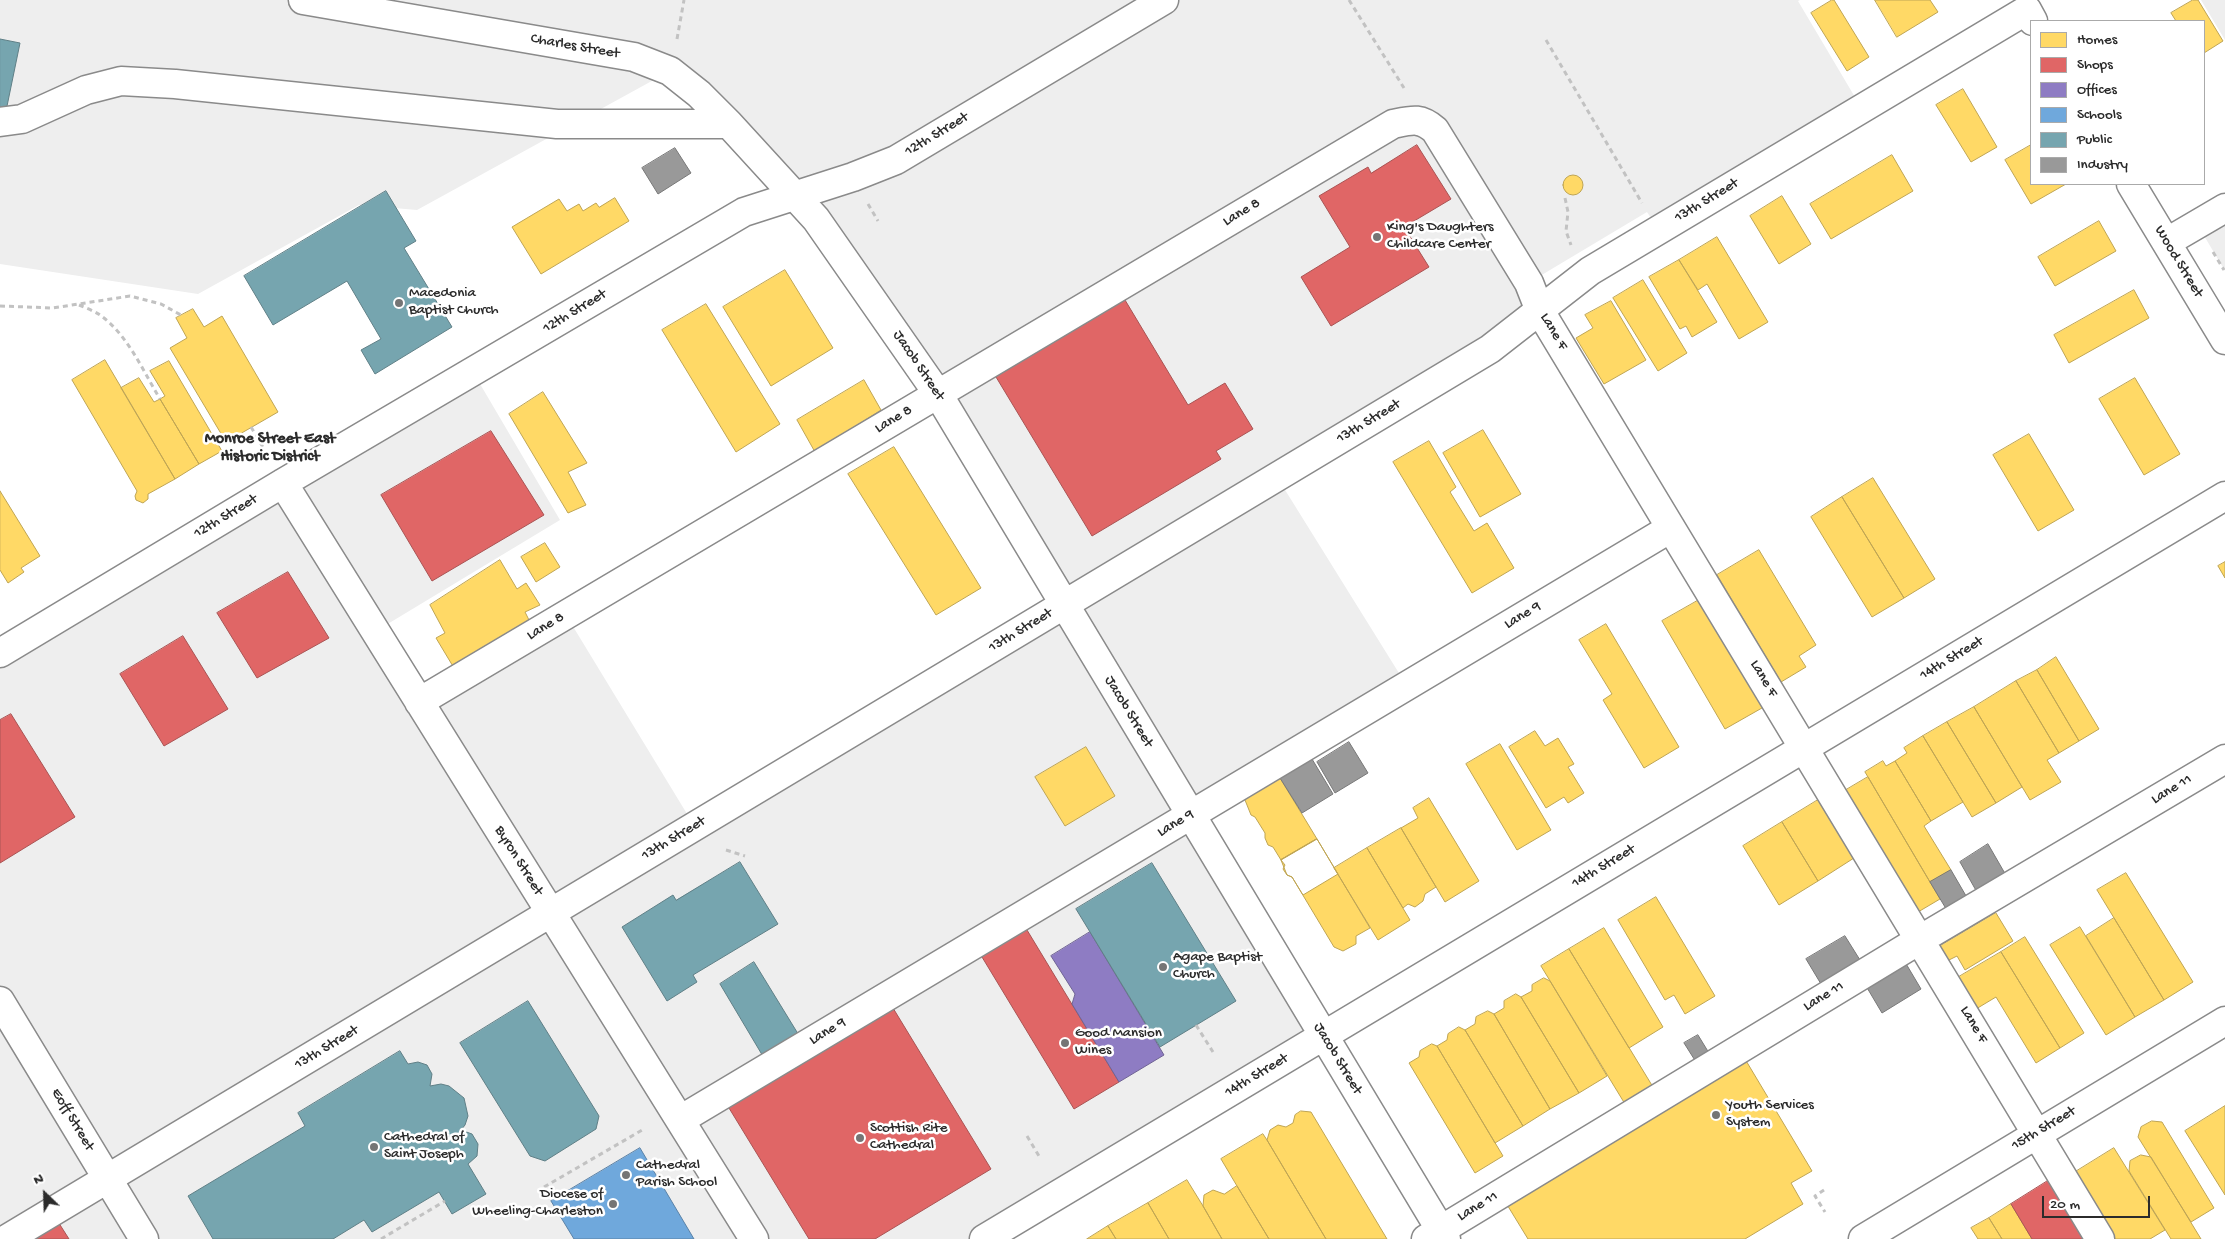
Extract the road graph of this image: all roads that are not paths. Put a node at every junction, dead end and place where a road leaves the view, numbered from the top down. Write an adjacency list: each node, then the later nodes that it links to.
1 (302, 0): 6 (street, Charles Street)
2 (1164, 0): 8 (street, 12th Street)
3 (2030, 16): 11 (street, 13th Street)
4 (1424, 121): 11 (street, Lane F); 13 (street, Lane 8)
5 (0, 122): 6 (street)
6 (729, 124): 8 (street, Charles Street)
7 (2132, 185): 10 (street, Wood Street)
8 (795, 196): 13 (street, Jacob Street); 14 (street, 12th Street)
9 (2225, 208): 10 (street)
10 (2167, 242): 12 (street, Wood Street)
11 (1540, 311): 16 (street, Lane F); 17 (street, 13th Street)
12 (2225, 340)
13 (938, 394): 17 (street, Jacob Street); 19 (street, Lane 8)
14 (282, 483): 18 (street, 12th Street); 19 (street, Byron Street)
15 (2225, 496): 20 (street, 14th Street)
16 (1671, 528): 20 (street, Lane F); 22 (street, Lane 9)
17 (1064, 605): 22 (street, Jacob Street); 23 (street, 13th Street)
18 (0, 653)
19 (419, 702): 23 (street, Byron Street)
20 (1804, 747): 24 (street, Lane F); 27 (street, 14th Street)
21 (2225, 759): 24 (street, Lane 11)
22 (1190, 815): 27 (street, Jacob Street); 28 (street, Lane 9)
23 (551, 913): 28 (street, Byron Street); 30 (street, 13th Street)
24 (1921, 939): 29 (street, Lane F); 31 (street, Lane 11)
25 (0, 1001): 30 (street, Eoff Street)
26 (2225, 1020): 29 (street, 15th Street)
27 (1323, 1036): 31 (street, Jacob Street); 35 (street, 14th Street)
28 (680, 1120): 34 (street, Byron Street)
29 (2038, 1133): 36 (street, 15th Street); 37 (street, Lane F)
30 (108, 1179): 32 (street, 13th Street); 33 (street, Eoff Street)
31 (1437, 1236)
32 (8, 1239)
33 (144, 1239)
34 (754, 1239)
35 (984, 1239)
36 (1863, 1239)
37 (2100, 1239)

